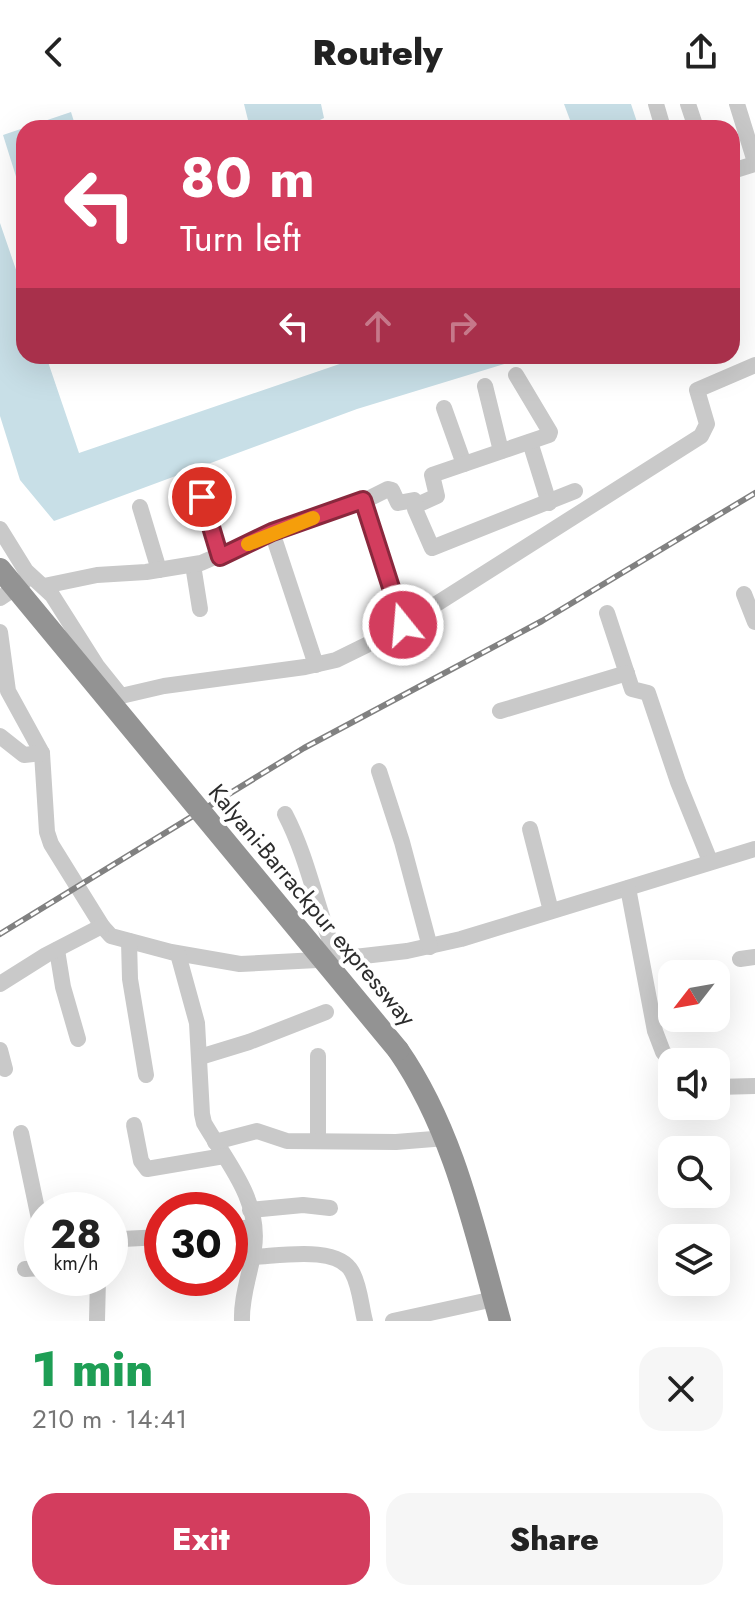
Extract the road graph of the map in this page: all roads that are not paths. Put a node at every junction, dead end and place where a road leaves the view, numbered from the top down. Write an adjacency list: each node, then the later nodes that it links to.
1 (740, 105): 2 (street)
2 (755, 163)
3 (755, 365): 28 (street)
4 (516, 375): 7 (street)
5 (485, 386): 8 (street)
6 (444, 408): 9 (street)
7 (530, 442): 8 (street); 13 (street)
8 (501, 451): 9 (street)
9 (464, 464): 14 (street)
10 (575, 491): 13 (street)
11 (202, 497): 18 (street)
12 (364, 501): 14 (street); 17 (street); 28 (street)
13 (549, 503): 14 (street)
14 (416, 505)
15 (140, 507): 21 (street)
16 (0, 529): 22 (street)
17 (272, 532): 18 (street); 30 (street)
18 (220, 557): 19 (street)
19 (193, 565): 21 (street); 25 (street)
20 (0, 569): 61 (highway, Kalyani-Barrackpur expressway, bridge)
21 (159, 570): 22 (street)
22 (38, 581): 24 (street); 30 (street)
23 (744, 594): 27 (street)
24 (0, 598)
25 (200, 609)
26 (607, 613): 31 (street)
27 (755, 622)
28 (403, 625): 30 (street)
29 (0, 632): 34 (street)
30 (316, 665)
31 (627, 673): 32 (street); 39 (street)
32 (500, 711)
33 (0, 736): 34 (street)
34 (42, 753): 42 (street)
35 (379, 771): 44 (street)
36 (285, 814): 47 (street)
37 (530, 829): 41 (street)
38 (755, 849): 39 (street)
39 (710, 861): 40 (street)
40 (628, 888): 41 (street); 51 (street)
41 (551, 911): 44 (street)
42 (102, 926): 43 (street); 45 (street)
43 (129, 941): 46 (street); 56 (street)
44 (430, 947): 47 (street)
45 (57, 950): 48 (street); 50 (street)
46 (178, 954): 47 (street); 54 (street)
47 (337, 959)
48 (0, 984)
49 (326, 1012): 54 (street)
50 (78, 1039)
51 (662, 1048)
52 (0, 1050): 55 (street)
53 (318, 1056): 62 (street)
54 (200, 1057): 63 (street)
55 (5, 1069)
56 (146, 1075)
57 (755, 1086): 58 (street)
58 (730, 1087)
59 (134, 1125): 63 (street)
60 (21, 1133): 64 (street)
61 (446, 1138): 62 (street); 70 (highway, Kalyani-Barrackpur expressway)
62 (318, 1141): 63 (street)
63 (219, 1149): 66 (street)
64 (33, 1192)
65 (330, 1208): 66 (street)
66 (252, 1218): 67 (street); 68 (street)
67 (248, 1220)
68 (252, 1257): 72 (street); 73 (street)
69 (98, 1296): 71 (street)
70 (497, 1310): 74 (street)
71 (97, 1321)
72 (242, 1321)
73 (365, 1321)
74 (393, 1321)

